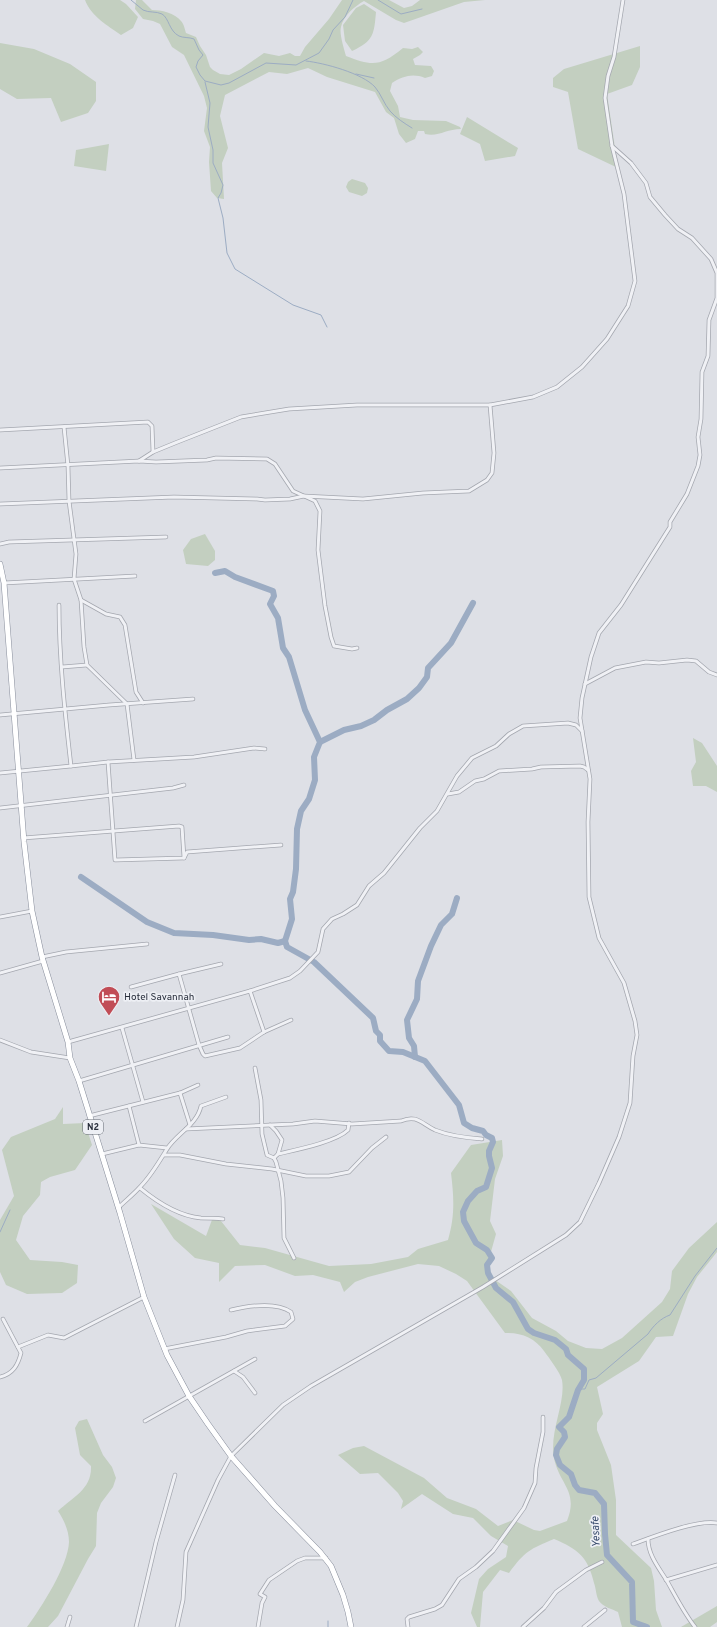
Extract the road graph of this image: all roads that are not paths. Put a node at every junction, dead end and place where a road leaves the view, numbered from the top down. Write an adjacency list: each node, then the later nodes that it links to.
1 (622, 0): 2 (street)
2 (612, 146): 3 (street); 26 (street)
3 (490, 405): 6 (street); 10 (street)
4 (64, 427): 5 (street); 6 (street); 8 (street)
5 (0, 430)
6 (153, 452): 7 (street)
7 (139, 461): 8 (street); 10 (street)
8 (68, 466): 9 (street); 11 (street)
9 (0, 468)
10 (304, 496): 11 (street); 22 (street)
11 (69, 501): 12 (street); 14 (street)
12 (0, 504)
13 (166, 537): 14 (street)
14 (75, 540): 15 (street); 18 (street)
15 (0, 544)
16 (0, 564): 19 (highway, N2)
17 (135, 576): 18 (street)
18 (74, 579): 19 (street); 20 (street)
19 (4, 583): 31 (highway, N2)
20 (81, 600): 23 (street); 28 (street)
21 (59, 605): 24 (street)
22 (357, 648)
23 (87, 665): 24 (street); 29 (street)
24 (62, 667): 30 (street)
25 (717, 675): 26 (street)
26 (585, 684): 33 (street)
27 (193, 699): 28 (street)
28 (143, 703): 29 (street)
29 (127, 704): 30 (street); 35 (street)
30 (64, 709): 31 (street); 37 (street)
31 (14, 714): 32 (street); 39 (highway, N2)
32 (0, 715)
33 (582, 731): 38 (street); 43 (street)
34 (265, 749): 35 (street)
35 (134, 760): 36 (street)
36 (108, 762): 37 (street); 42 (street)
37 (72, 766): 39 (street)
38 (588, 770): 43 (street); 107 (street)
39 (19, 771): 40 (street); 44 (highway, N2)
40 (0, 773)
41 (184, 786): 42 (street)
42 (112, 795): 44 (street); 46 (street)
43 (447, 795): 58 (street)
44 (21, 805): 45 (street); 47 (highway, N2)
45 (0, 808)
46 (113, 830): 47 (street); 49 (street); 49 (street)
47 (23, 838): 50 (highway, N2)
48 (281, 845): 49 (street)
49 (184, 858)
50 (32, 911): 51 (street); 53 (highway, N2)
51 (0, 918)
52 (147, 944): 53 (street)
53 (43, 959): 55 (street); 65 (highway, N2)
54 (221, 964): 56 (street)
55 (0, 973)
56 (179, 974): 57 (street); 59 (street)
57 (130, 987)
58 (250, 991): 59 (street); 62 (street)
59 (188, 1008): 61 (street); 66 (street)
60 (291, 1020): 62 (street)
61 (122, 1028): 65 (street); 68 (street)
62 (264, 1032): 66 (street)
63 (228, 1037): 66 (street)
64 (0, 1040): 67 (street)
65 (68, 1042): 67 (highway, N2)
66 (199, 1045): 68 (street)
67 (70, 1058): 70 (highway, N2)
68 (133, 1064): 70 (street); 74 (street)
69 (255, 1068): 79 (street)
70 (79, 1081): 76 (highway, N2)
71 (198, 1085): 72 (street)
72 (180, 1093): 74 (street); 78 (street)
73 (226, 1097): 78 (street)
74 (143, 1102): 75 (street)
75 (129, 1106): 76 (street); 84 (street)
76 (89, 1116): 86 (highway, N2)
77 (349, 1123): 80 (street); 83 (street); 87 (street)
78 (190, 1125): 81 (street)
79 (260, 1125): 80 (street); 81 (street); 89 (street)
80 (270, 1125): 87 (street)
81 (186, 1129): 85 (street)
82 (386, 1137): 90 (street)
83 (482, 1139)
84 (139, 1145): 85 (street); 86 (street)
85 (167, 1148): 88 (street)
86 (101, 1154): 92 (highway, N2)
87 (278, 1154): 89 (street)
88 (164, 1155): 90 (street); 91 (street)
89 (274, 1158): 90 (street)
90 (278, 1171): 94 (street)
91 (140, 1188): 92 (street); 93 (street)
92 (118, 1208): 95 (highway, N2)
93 (223, 1220)
94 (294, 1258)
95 (144, 1297): 98 (street); 99 (highway, N2)
96 (231, 1310): 99 (street)
97 (3, 1319): 98 (street)
98 (18, 1347): 102 (street)
99 (164, 1349): 104 (highway, N2)
100 (255, 1359): 101 (street)
101 (234, 1371): 103 (street); 104 (street)
102 (0, 1377)
103 (256, 1393)
104 (190, 1396): 106 (street); 107 (highway, N2)
105 (543, 1418): 123 (street)
106 (145, 1421)
107 (231, 1456): 112 (highway, N2); 120 (street)
108 (175, 1475): 119 (street)
109 (717, 1523): 110 (street)
110 (648, 1539): 111 (street); 115 (street)
111 (633, 1544)
112 (326, 1558): 121 (street); 122 (highway, N2)
113 (602, 1562): 124 (street)
114 (717, 1565): 115 (street)
115 (666, 1580): 126 (street)
116 (606, 1610): 125 (street)
117 (70, 1617): 118 (street)
118 (67, 1627)
119 (136, 1627)
120 (177, 1627)
121 (258, 1627)
122 (351, 1627)
123 (408, 1627)
124 (523, 1627)
125 (584, 1627)
126 (696, 1627)

